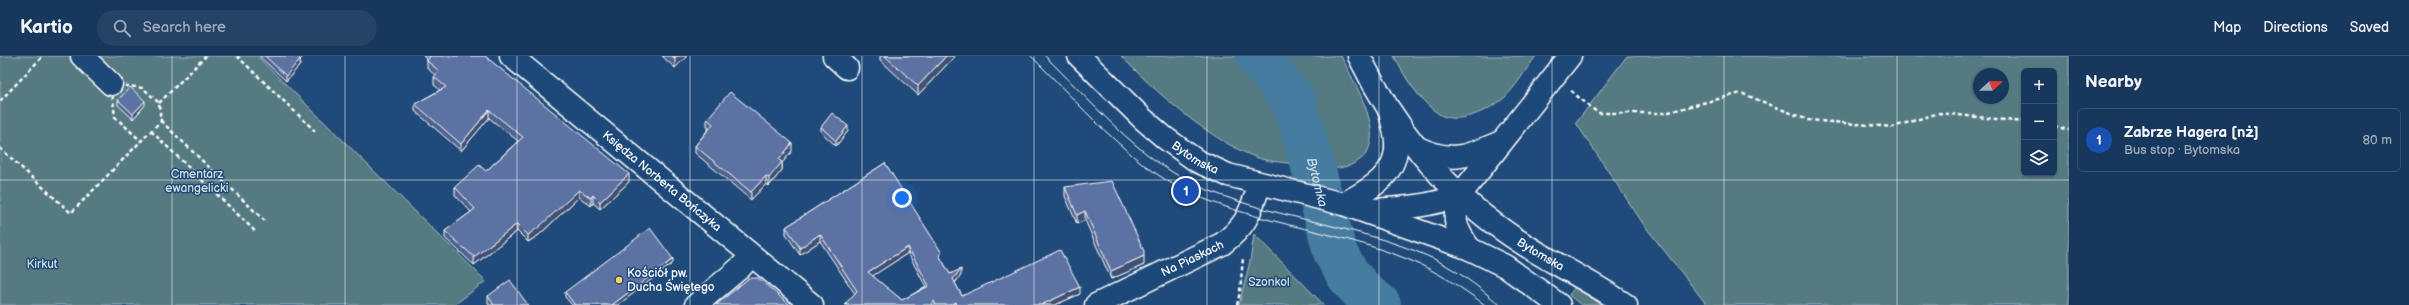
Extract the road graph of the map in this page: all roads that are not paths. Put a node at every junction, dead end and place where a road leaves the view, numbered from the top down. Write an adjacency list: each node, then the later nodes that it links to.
1 (82, 56): 6 (street)
2 (511, 56): 15 (street, Księdza Norberta Bończyka)
3 (1079, 56): 10 (street, Bytomska)
4 (1359, 56): 7 (street, Bytomska)
5 (1570, 56): 8 (street)
6 (111, 84)
7 (1389, 110): 9 (street, Bytomska); 12 (street, Bytomska)
8 (1504, 141): 9 (street); 11 (street)
9 (1416, 148): 11 (street, Bytomska)
10 (1268, 186): 12 (street, Bytomska); 18 (street, Na Piaskach)
11 (1460, 195): 13 (street, Bytomska); 14 (street, Bytomska); 20 (street, Bytomska)
12 (1343, 204): 13 (street, Bytomska)
13 (1364, 211): 14 (street, Bytomska)
14 (1470, 249): 19 (street, Bytomska)
15 (751, 256): 16 (street); 17 (street, Księdza Norberta Bończyka)
16 (696, 305)
17 (812, 305)
18 (1096, 305)
19 (1559, 305)
20 (1626, 305)

